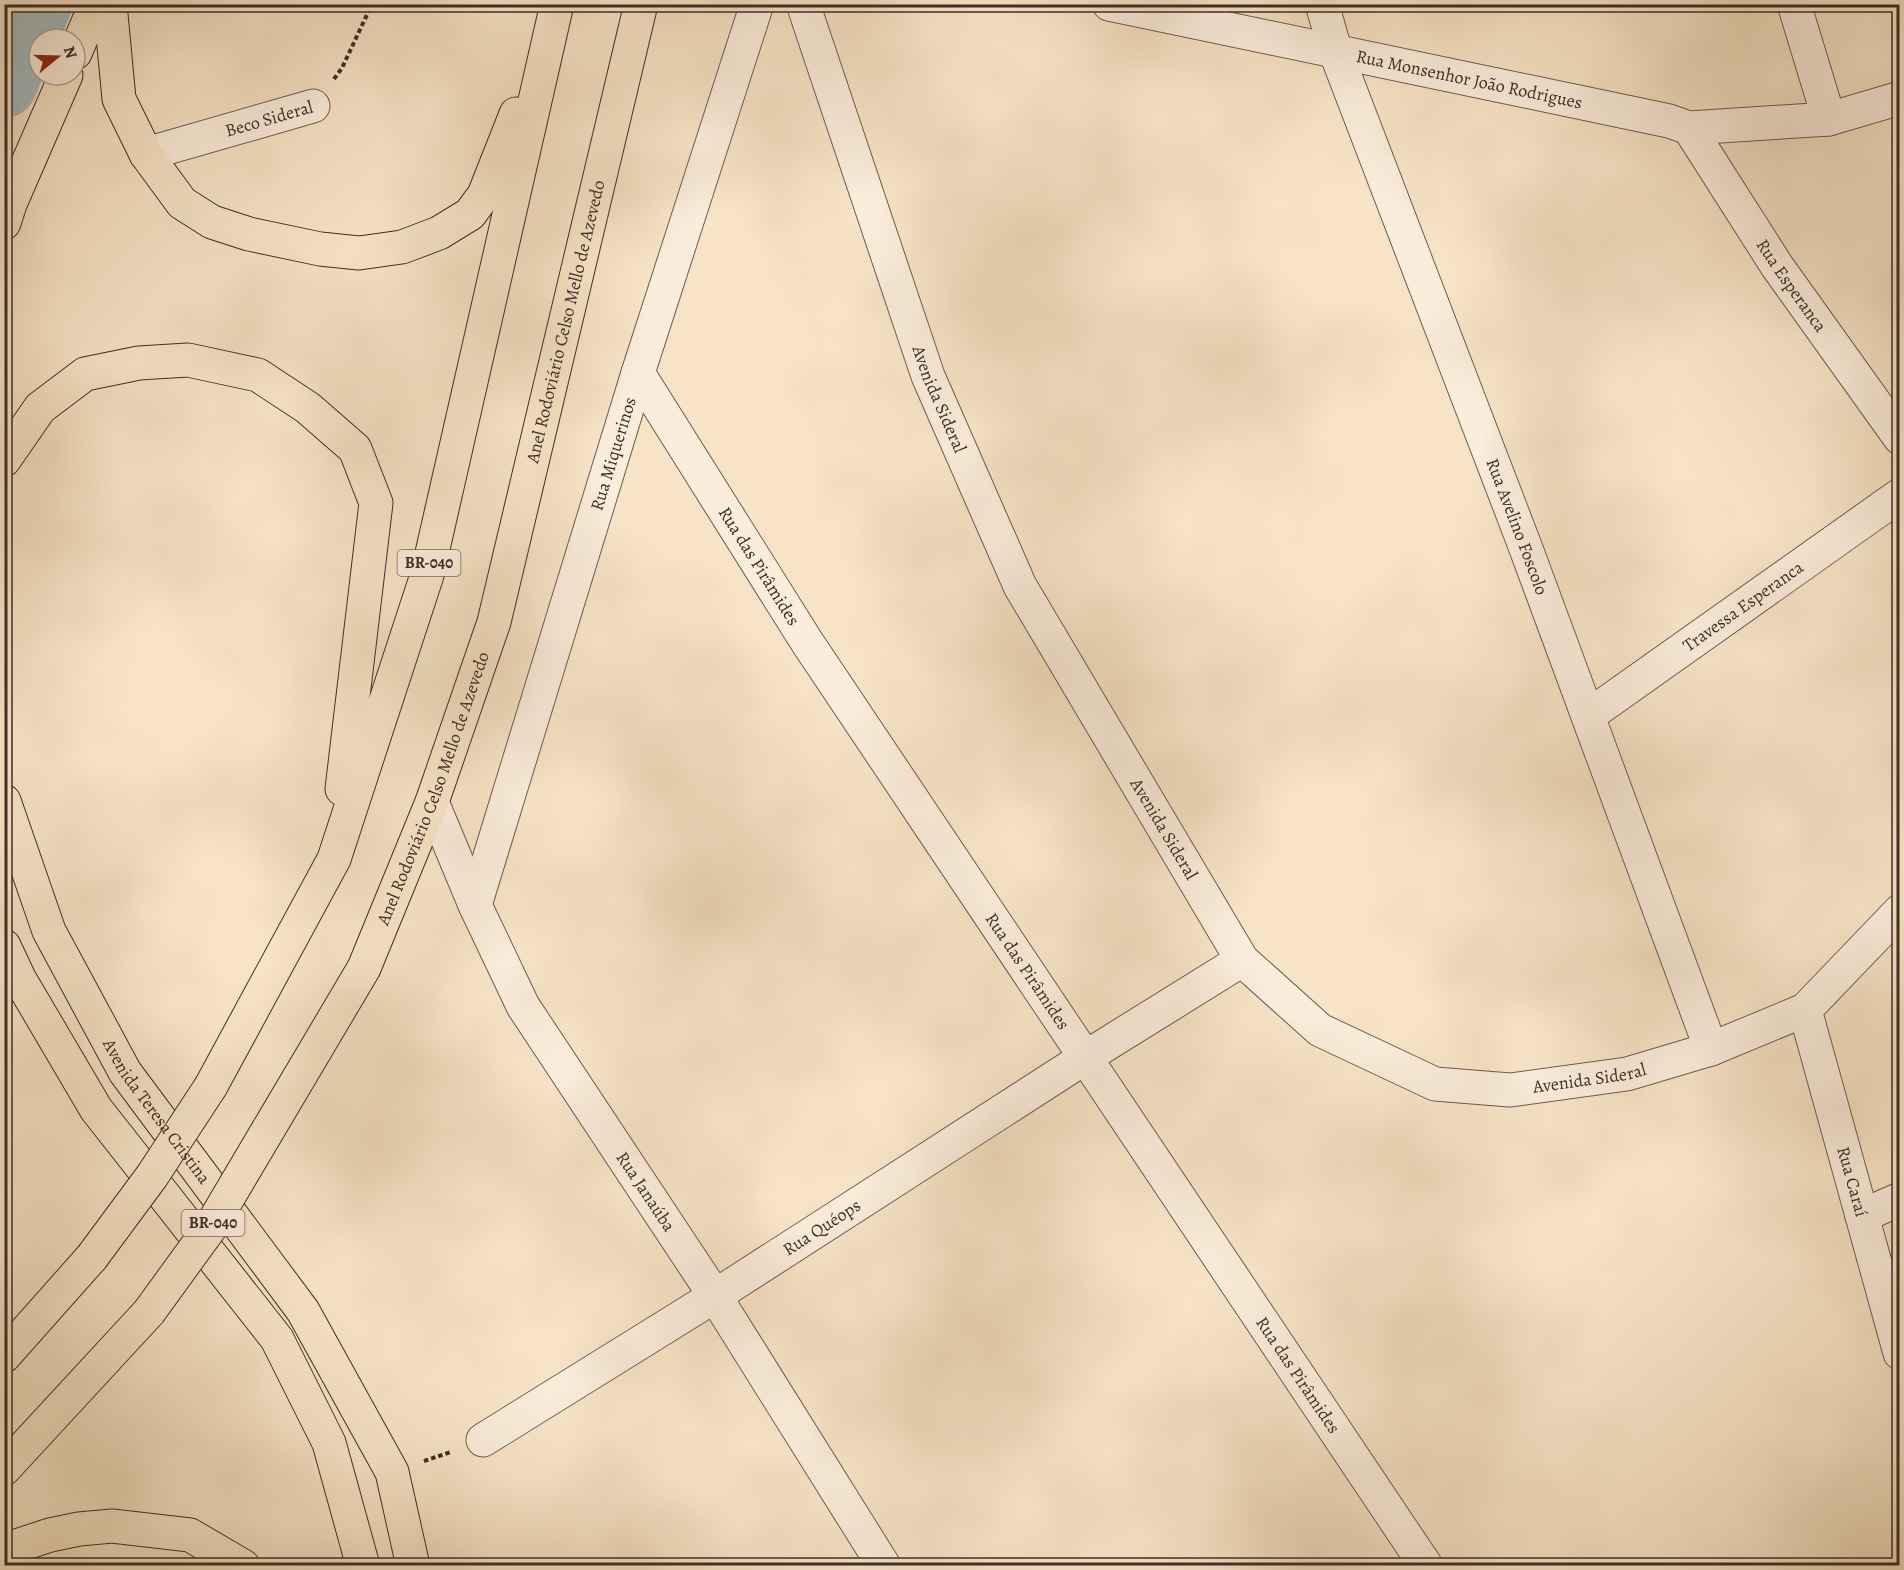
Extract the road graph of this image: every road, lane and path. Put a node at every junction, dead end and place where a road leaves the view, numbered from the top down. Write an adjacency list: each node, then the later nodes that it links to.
1 (96, 4): 11 (main road)
2 (110, 4): 18 (main road)
3 (372, 4): 15 (path, Beco Sideral)
4 (641, 4): 26 (main road, Anel Rodoviário Celso Mello de Azevedo / BR-040)
5 (757, 4): 20 (street, Rua Miquerinos)
6 (803, 4): 31 (street, Avenida Sideral)
7 (1109, 4): 12 (street, Rua Monsenhor João Rodrigues)
8 (1322, 4): 12 (street, Rua Avelino Foscolo)
9 (1794, 4): 16 (street)
10 (557, 7): 18 (main road); 27 (main road, BR-040)
11 (86, 27)
12 (1336, 53): 17 (street, Rua Monsenhor João Rodrigues); 24 (street, Rua Avelino Foscolo)
13 (61, 87): 19 (main road)
14 (1899, 98): 16 (street, Rua Monsenhor João Rodrigues)
15 (313, 106): 18 (street, Beco Sideral)
16 (1829, 119): 17 (street, Rua Monsenhor João Rodrigues)
17 (1689, 128): 21 (street, Rua Esperanca)
18 (146, 154)
19 (4, 223)
20 (638, 373): 28 (street, Rua Miquerinos); 34 (street, Rua das Pirâmides)
21 (1899, 438)
22 (4, 460): 27 (main road)
23 (1899, 495): 24 (street, Travessa Esperanca)
24 (1588, 716): 33 (street, Rua Avelino Foscolo)
25 (4, 801): 42 (main road, Avenida Teresa Cristina)
26 (432, 802): 28 (street, Rua Janaúba); 41 (main road, Anel Rodoviário Celso Mello de Azevedo / BR-040, bridge)
27 (334, 859): 39 (main road, BR-040, bridge)
28 (475, 905): 37 (street, Rua Janaúba)
29 (1899, 911): 32 (street, Avenida Sideral)
30 (4, 946): 45 (main road)
31 (1242, 960): 33 (street, Avenida Sideral); 34 (street, Rua Quéops)
32 (1805, 1010): 33 (street, Avenida Sideral); 36 (street, Rua Caraí)
33 (1711, 1049)
34 (1086, 1057): 37 (street, Rua Quéops); 48 (street, Rua das Pirâmides)
35 (1899, 1199): 36 (street)
36 (1862, 1216): 38 (street, Rua Caraí)
37 (715, 1296): 40 (street, Rua Quéops); 47 (street, Rua Janaúba)
38 (1899, 1353)
39 (4, 1356)
40 (483, 1440): 42 (path)
41 (4, 1469)
42 (392, 1472): 46 (main road, Avenida Teresa Cristina)
43 (4, 1550): 44 (main road)
44 (243, 1566)
45 (363, 1566)
46 (413, 1566)
47 (884, 1566)
48 (1426, 1566)

